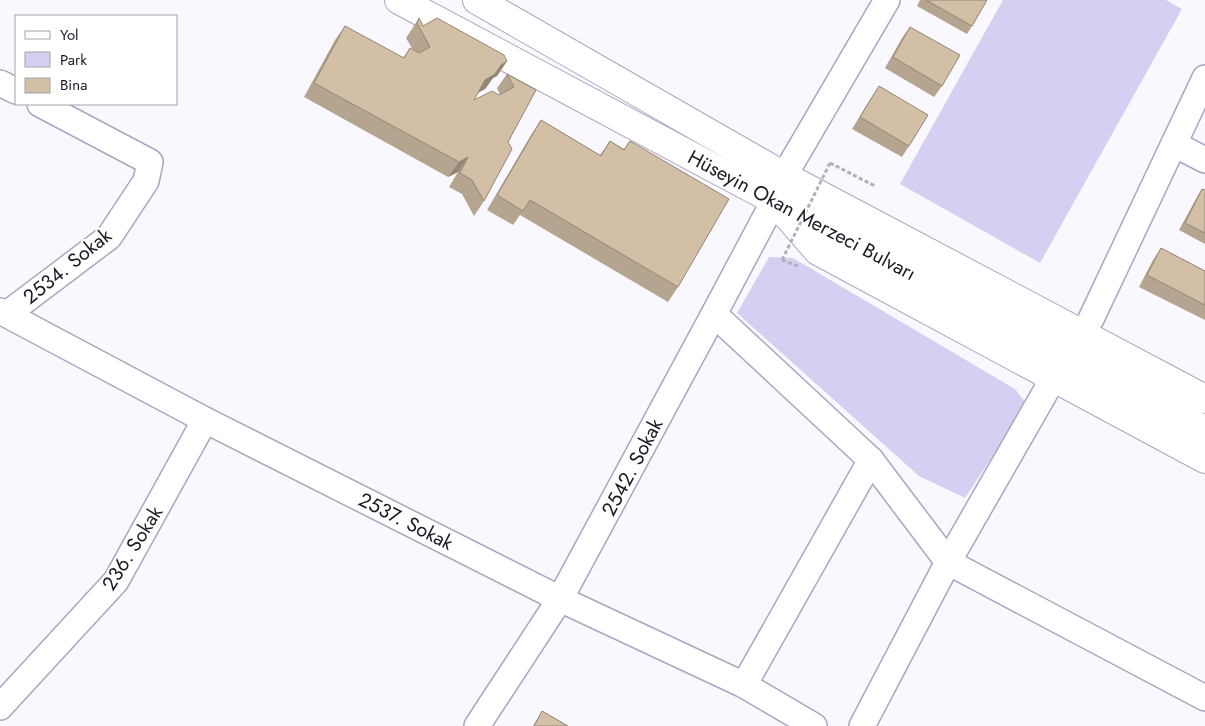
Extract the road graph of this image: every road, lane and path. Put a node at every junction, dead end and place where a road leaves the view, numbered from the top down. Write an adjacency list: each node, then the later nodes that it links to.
1 (399, 0): 12 (main road, Hüseyin Okan Merzeci Bulvarı)
2 (477, 0): 10 (main road, Hüseyin Okan Merzeci Bulvarı)
3 (887, 0): 10 (street)
4 (1205, 78): 8 (street)
5 (0, 83): 6 (street)
6 (15, 90)
7 (42, 105): 14 (street, 2534. Sokak)
8 (1174, 144): 9 (street); 16 (street)
9 (1205, 160)
10 (784, 176): 16 (main road); 19 (main road, Hüseyin Okan Merzeci Bulvarı)
11 (875, 186): 13 (path, bridge)
12 (774, 201): 15 (street, 2542. Sokak); 17 (main road); 21 (main road, Hüseyin Okan Merzeci Bulvarı)
13 (782, 260)
14 (3, 313): 20 (street, 2537. Sokak)
15 (714, 314): 23 (street); 25 (street, 2542. Sokak)
16 (1091, 319): 18 (main road)
17 (1054, 377): 22 (main road); 24 (street)
18 (1205, 379)
19 (1205, 399)
20 (205, 420): 25 (street, 2537. Sokak); 28 (street, 236. Sokak)
21 (1205, 430)
22 (1205, 459)
23 (871, 460): 24 (street); 26 (street)
24 (948, 562): 27 (street); 31 (street)
25 (560, 599): 26 (street, 2537. Sokak); 29 (street, 2542. Sokak)
26 (744, 685): 30 (street, 2537. Sokak)
27 (1205, 698)
28 (0, 706)
29 (477, 726)
30 (814, 726)
31 (862, 726)

